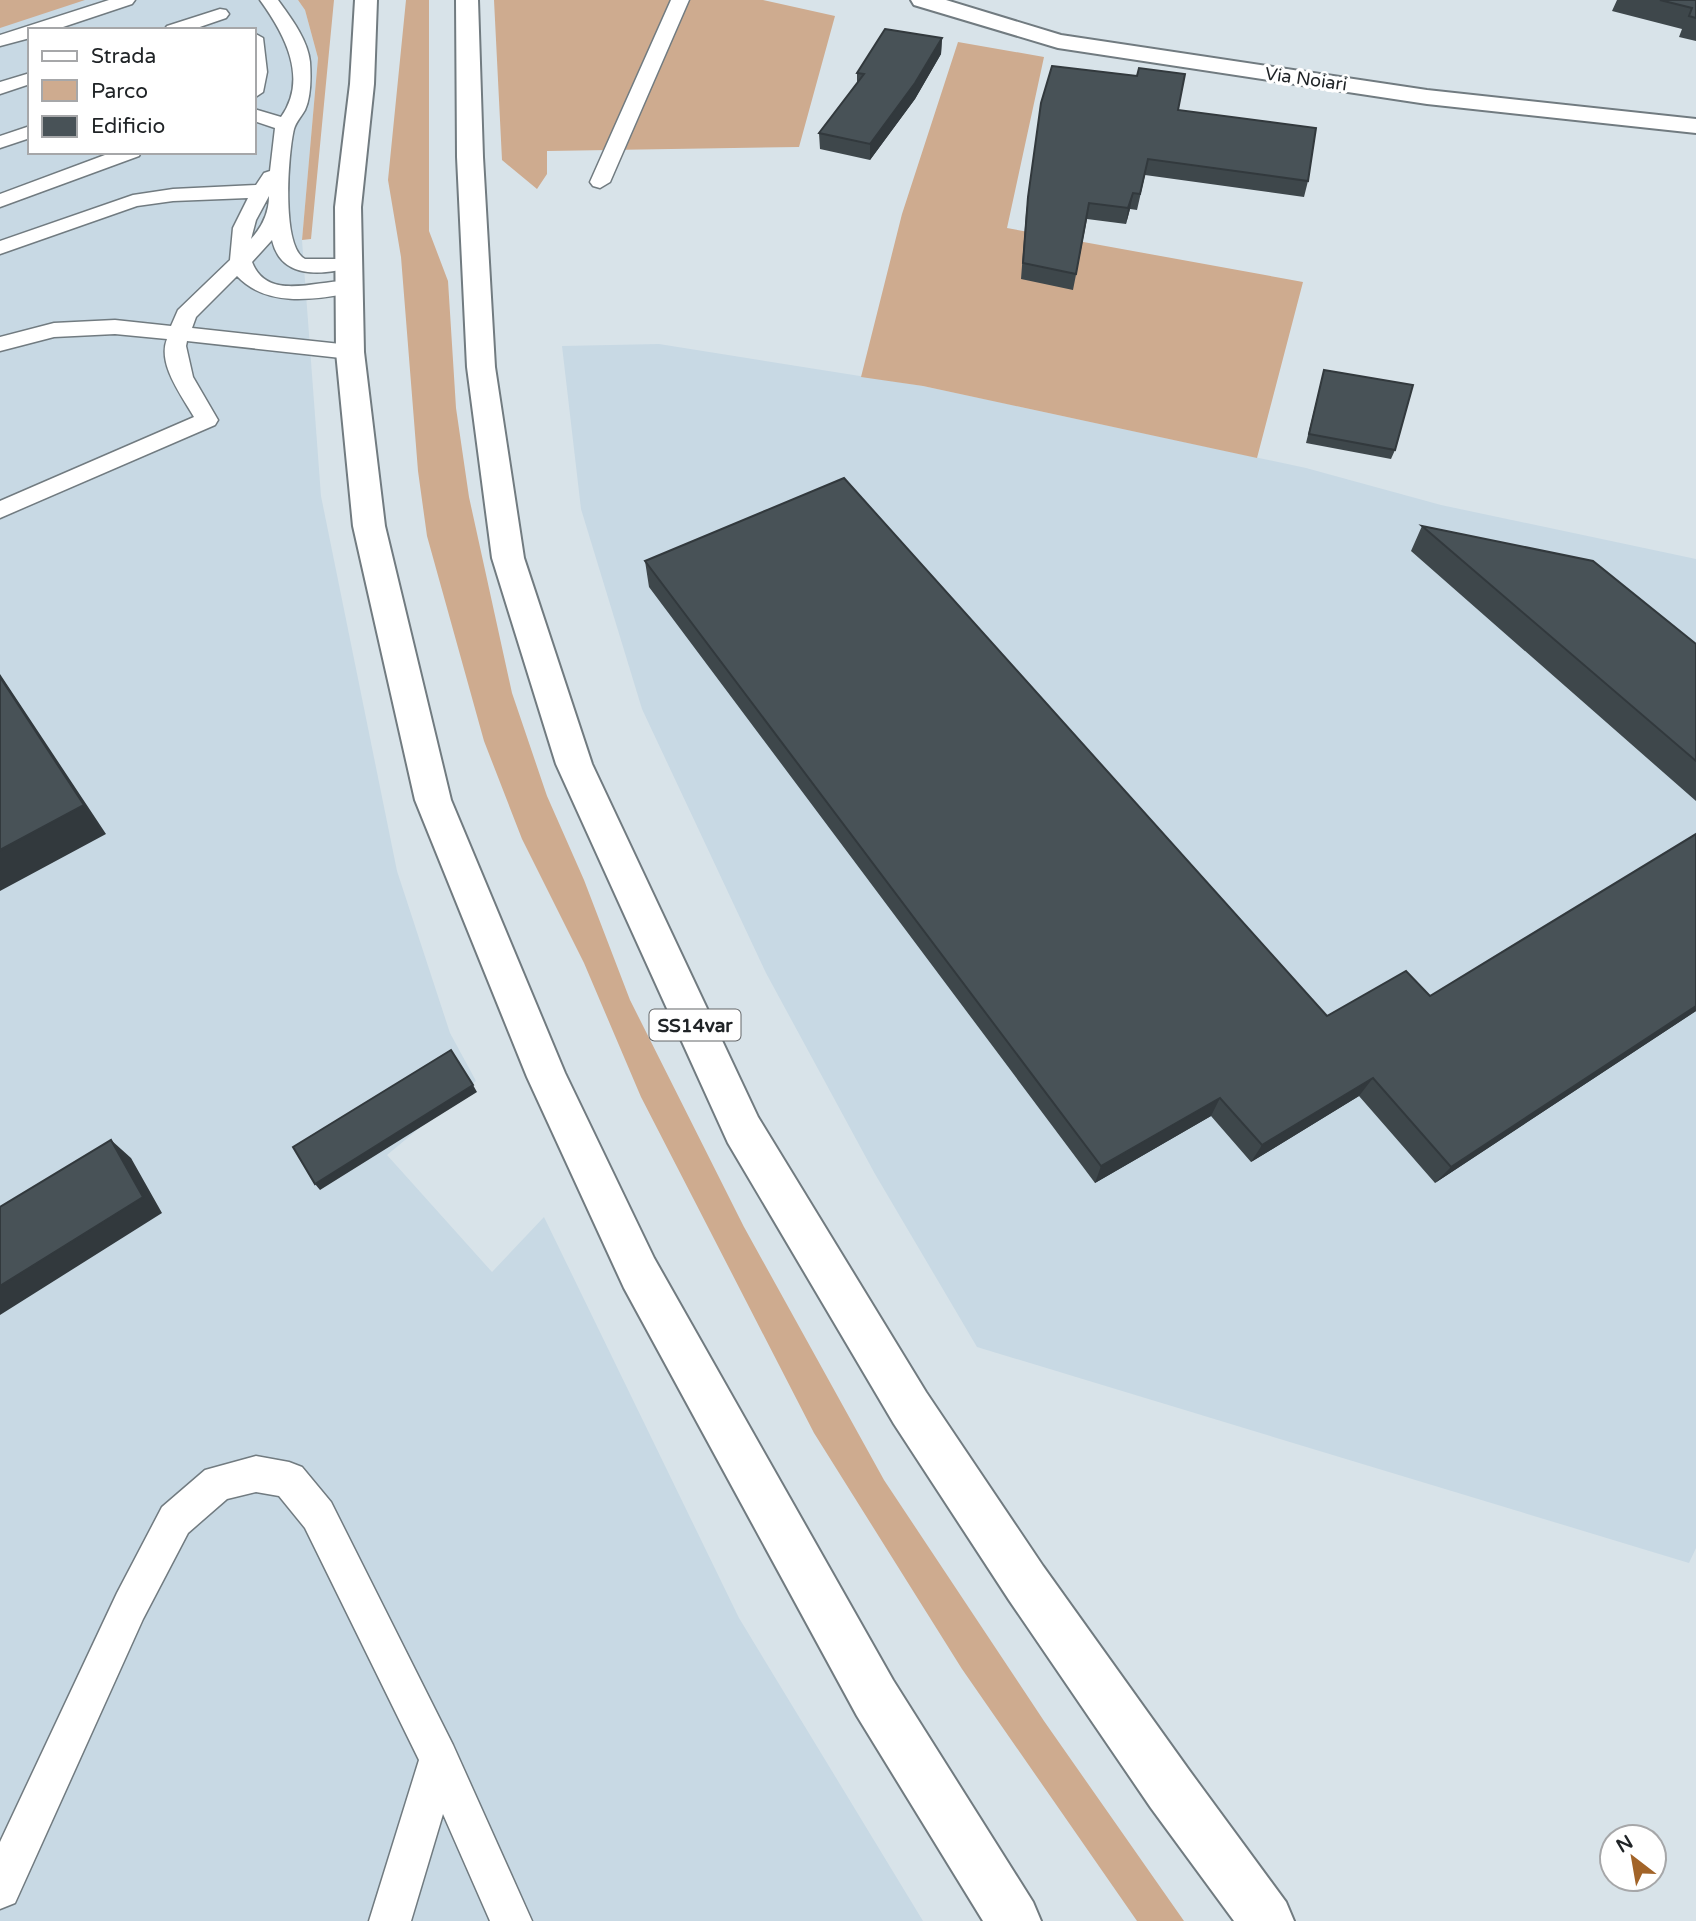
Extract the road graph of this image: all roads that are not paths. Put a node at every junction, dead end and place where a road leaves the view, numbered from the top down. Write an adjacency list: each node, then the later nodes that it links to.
1 (127, 0): 9 (lane)
2 (207, 0): 8 (lane)
3 (269, 0): 13 (lane)
4 (366, 0): 33 (main road)
5 (467, 0): 43 (main road, SS14var)
6 (680, 0): 27 (lane)
7 (922, 0): 21 (main road, Via Noiari)
8 (228, 7): 10 (lane); 11 (lane)
9 (42, 28)
10 (178, 28)
11 (244, 28)
12 (28, 33): 14 (lane)
13 (291, 36): 15 (lane); 20 (lane)
14 (0, 41)
15 (282, 61)
16 (28, 79): 17 (lane)
17 (0, 88)
18 (280, 99): 20 (lane)
19 (256, 117): 20 (lane)
20 (285, 125): 22 (lane); 26 (lane)
21 (1696, 126)
22 (256, 127)
23 (28, 133): 24 (lane)
24 (0, 142)
25 (127, 154): 29 (lane)
26 (280, 161): 28 (lane); 30 (lane)
27 (600, 182)
28 (262, 191): 31 (lane); 32 (lane)
29 (0, 201)
30 (280, 206): 32 (lane); 33 (lane)
31 (0, 248)
32 (242, 262): 33 (lane); 34 (lane)
33 (348, 275): 36 (main road)
34 (179, 334): 35 (lane); 36 (lane); 37 (lane)
35 (0, 344)
36 (349, 352): 42 (main road)
37 (0, 510)
38 (439, 1759): 39 (lane); 40 (lane); 41 (lane)
39 (0, 1888)
40 (390, 1921)
41 (511, 1921)
42 (1014, 1921)
43 (1266, 1921)

